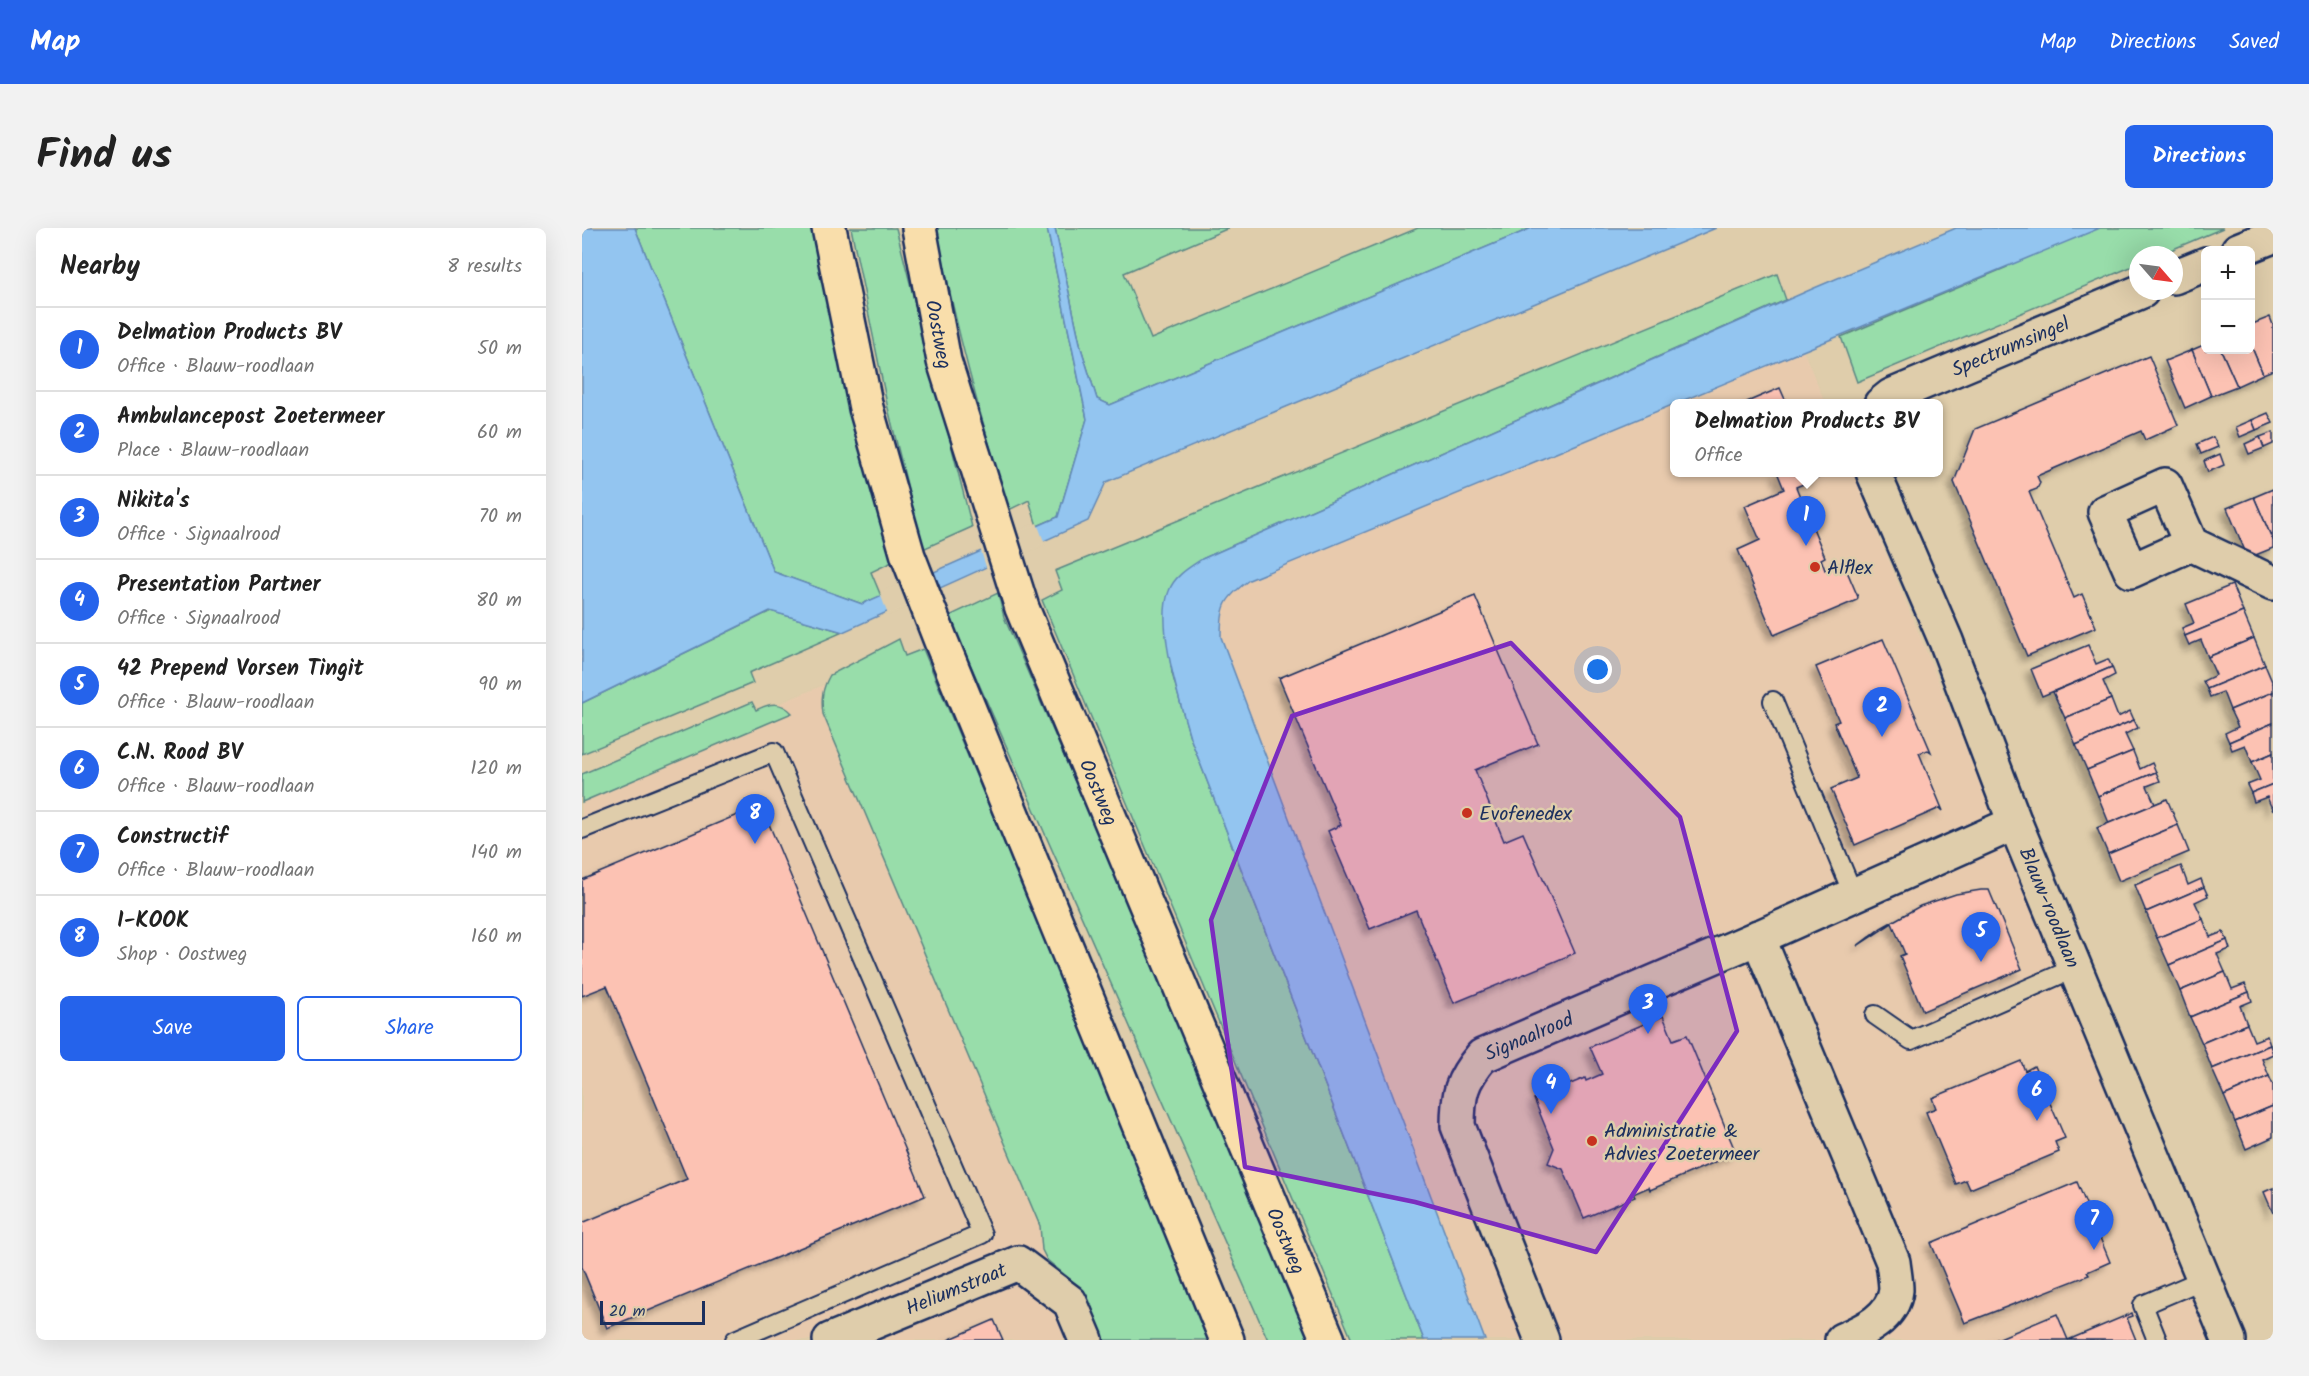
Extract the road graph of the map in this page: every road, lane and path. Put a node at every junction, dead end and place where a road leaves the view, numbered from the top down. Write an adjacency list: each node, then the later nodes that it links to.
1 (829, 228): 23 (main road)
2 (919, 228): 24 (main road, Oostweg)
3 (2273, 236): 4 (street)
4 (2248, 246)
5 (2201, 266): 6 (street)
6 (2183, 273)
7 (2129, 296): 8 (street, Spectrumsingel)
8 (1888, 399)
9 (1875, 477): 13 (street, Blauw-roodlaan)
10 (2191, 544): 11 (street)
11 (2273, 583)
12 (1773, 701): 15 (lane)
13 (2015, 823): 15 (street, Signaalrood); 17 (street, Blauw-roodlaan)
14 (582, 830): 20 (lane)
15 (1852, 894): 16 (street, Signaalrood)
16 (1758, 937): 25 (street, Signaalrood); 26 (street)
17 (2075, 968): 18 (lane); 19 (street, Blauw-roodlaan)
18 (1875, 1016)
19 (2204, 1279): 27 (lane); 28 (street, Blauw-roodlaan)
20 (735, 1340)
21 (830, 1340): 22 (street, Heliumstraat)
22 (1086, 1340)
23 (1227, 1340)
24 (1328, 1340)
25 (1542, 1340)
26 (1842, 1340)
27 (2157, 1340)
28 (2229, 1340)

